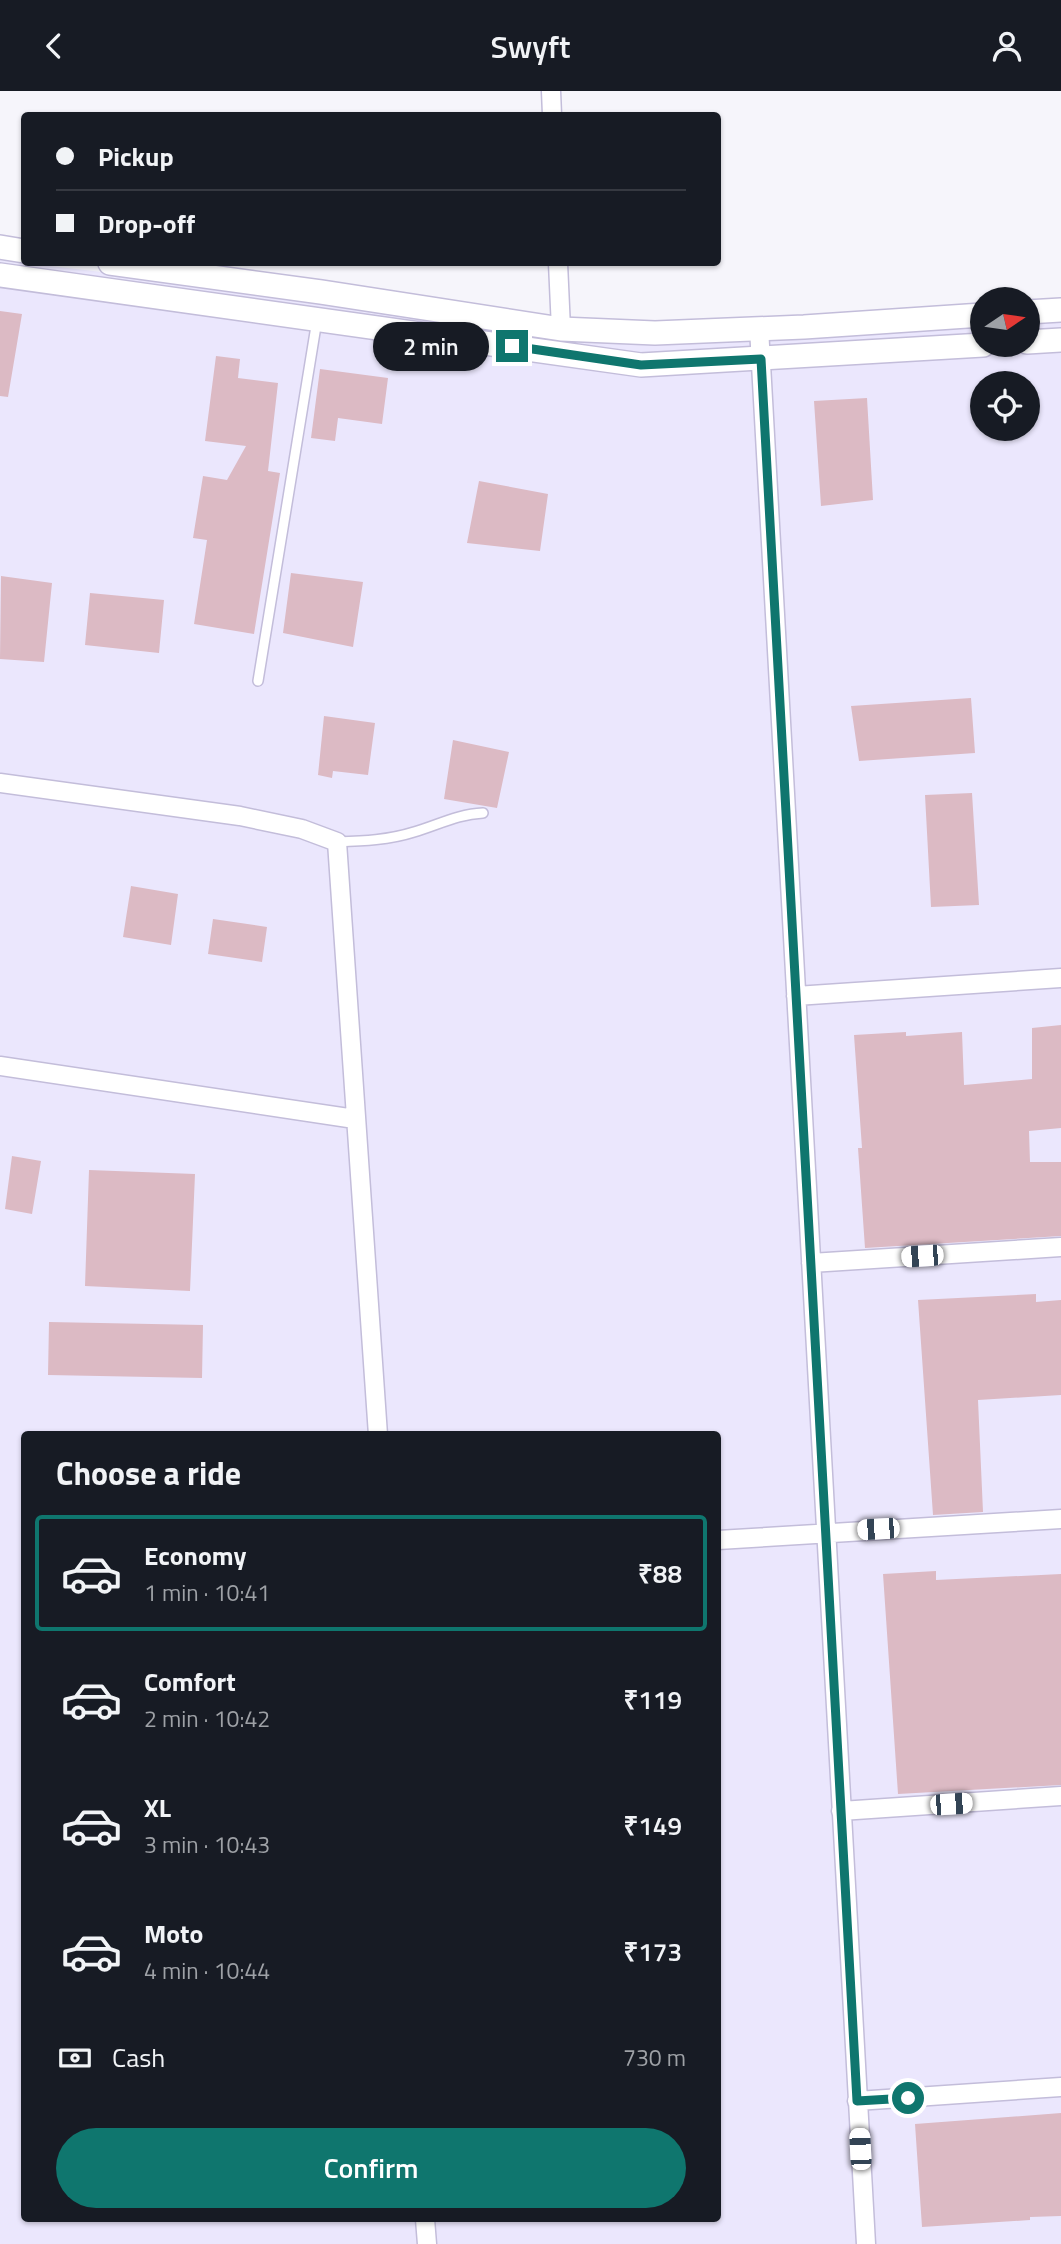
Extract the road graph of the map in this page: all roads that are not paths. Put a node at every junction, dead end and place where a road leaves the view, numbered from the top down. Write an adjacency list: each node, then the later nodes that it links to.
1 (551, 91): 2 (street)
2 (552, 112)
3 (0, 247): 4 (street)
4 (21, 250)
5 (132, 266): 13 (street)
6 (558, 266): 13 (street)
7 (0, 275): 11 (street)
8 (1061, 310): 9 (street)
9 (1040, 311)
10 (970, 316): 12 (street)
11 (317, 319): 17 (street); 18 (lane)
12 (759, 328): 13 (street); 17 (street)
13 (561, 329)
14 (1061, 340): 15 (street)
15 (1040, 341)
16 (970, 346): 17 (street)
17 (761, 359): 23 (street)
18 (258, 681)
19 (0, 783): 21 (street)
20 (483, 813): 21 (lane)
21 (337, 842): 25 (street)
22 (1061, 978): 23 (street)
23 (796, 996): 27 (street)
24 (0, 1066): 25 (street)
25 (355, 1119): 28 (street)
26 (1061, 1247): 27 (street)
27 (811, 1263): 30 (street)
28 (378, 1431)
29 (1061, 1518): 30 (street)
30 (826, 1532): 31 (street); 33 (street)
31 (721, 1541)
32 (1061, 1797): 33 (street)
33 (841, 1811): 35 (street)
34 (1061, 2087): 35 (street)
35 (857, 2101): 38 (street)
36 (425, 2222): 37 (street)
37 (427, 2244)
38 (866, 2244)

